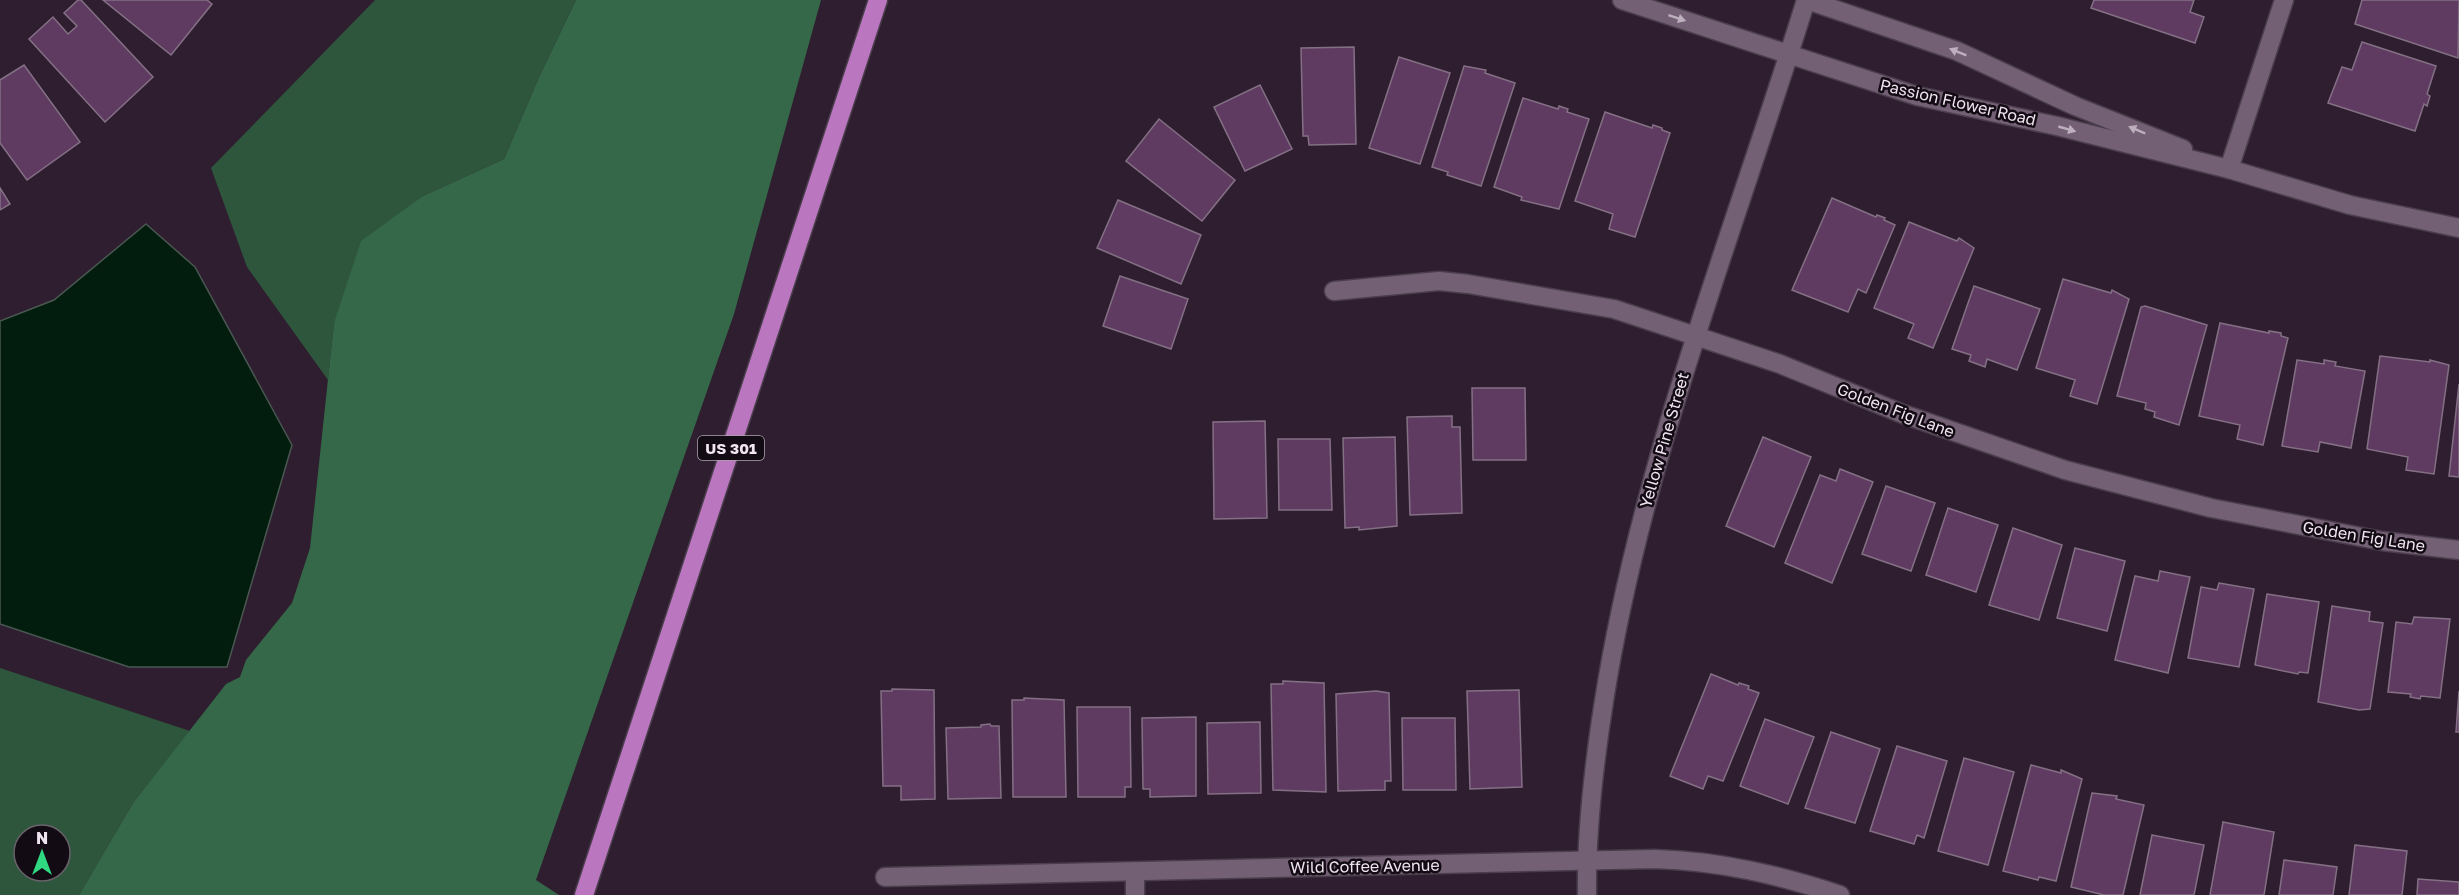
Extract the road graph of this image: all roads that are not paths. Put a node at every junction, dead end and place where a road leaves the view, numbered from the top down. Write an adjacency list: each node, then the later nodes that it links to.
1 (878, 0): 14 (main road, US 301)
2 (1622, 0): 5 (street, Passion Flower Road, one-way to 5)
3 (1807, 0): 5 (street, Yellow Pine Street); 6 (street, Passion Flower Road, one-way to 3)
4 (2284, 0): 6 (street)
5 (1789, 54): 6 (street, Passion Flower Road, one-way to 6); 9 (street, Yellow Pine Street)
6 (2229, 169): 7 (street, Passion Flower Road)
7 (2459, 228)
8 (1334, 291): 9 (street, Golden Fig Lane)
9 (1696, 336): 10 (street, Golden Fig Lane); 11 (street, Yellow Pine Street)
10 (2459, 550)
11 (1587, 861): 12 (street, Wild Coffee Avenue); 16 (street, Yellow Pine Street); 17 (street, Wild Coffee Avenue)
12 (1135, 872): 13 (street, Wild Coffee Avenue); 15 (street)
13 (885, 877)
14 (584, 895)
15 (1136, 895)
16 (1587, 895)
17 (1840, 895)

